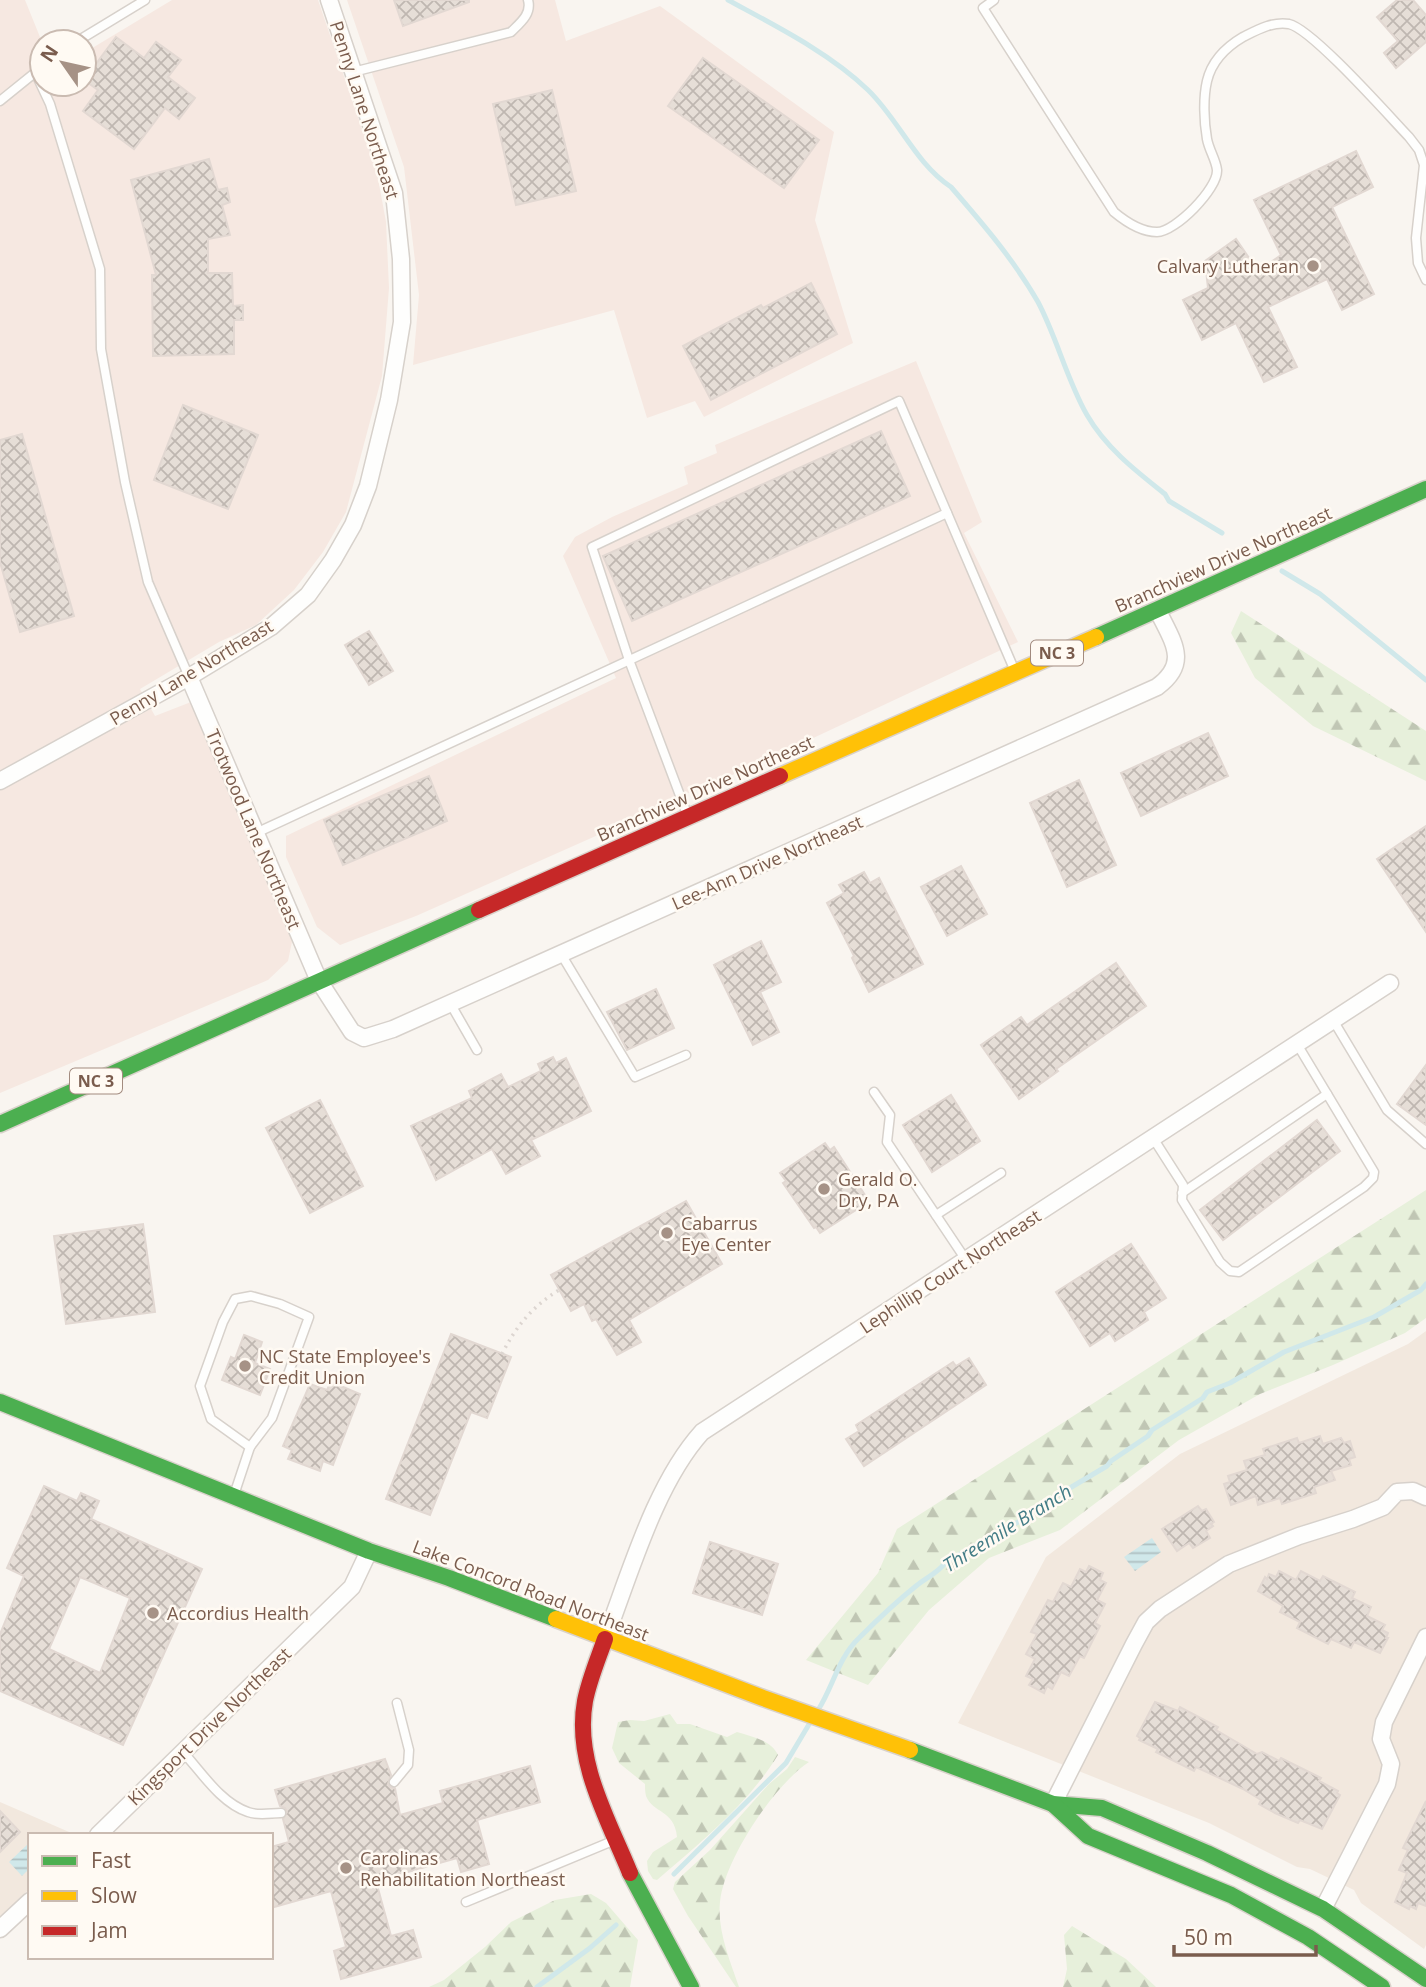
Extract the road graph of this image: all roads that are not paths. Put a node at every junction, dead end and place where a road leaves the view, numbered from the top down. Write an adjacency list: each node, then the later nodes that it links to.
1 (145, 0): 5 (lane)
2 (329, 0): 6 (street, Penny Lane Northeast)
3 (528, 0): 6 (lane)
4 (994, 0): 10 (lane)
5 (98, 29)
6 (354, 72): 16 (street, Penny Lane Northeast)
7 (28, 77): 9 (lane)
8 (49, 98): 16 (lane)
9 (0, 101)
10 (1426, 280)
11 (1426, 489): 13 (main road, Branchview Drive Northeast / NC 3)
12 (947, 513): 14 (lane); 14 (lane); 15 (lane)
13 (1158, 611): 15 (main road, Branchview Drive Northeast / NC 3); 20 (street, Lee-Ann Drive Northeast)
14 (629, 660): 18 (lane); 19 (lane)
15 (1015, 671): 18 (main road, Branchview Drive Northeast / NC 3)
16 (189, 677): 17 (street, Penny Lane Northeast); 19 (street, Trotwood Lane Northeast)
17 (0, 781)
18 (688, 817): 21 (main road, Branchview Drive Northeast / NC 3)
19 (256, 833): 21 (street, Trotwood Lane Northeast)
20 (561, 954): 23 (street, Lee-Ann Drive Northeast); 27 (lane)
21 (319, 981): 23 (street, Lee-Ann Drive Northeast); 30 (main road, Branchview Drive Northeast / NC 3)
22 (1390, 983): 24 (street, Lephillip Court Northeast)
23 (450, 1003): 26 (lane)
24 (1333, 1020): 25 (street, Lephillip Court Northeast); 32 (lane)
25 (1297, 1044): 29 (lane); 31 (street, Lephillip Court Northeast)
26 (477, 1050)
27 (686, 1055)
28 (874, 1092): 35 (lane)
29 (1327, 1094): 34 (lane); 34 (lane)
30 (0, 1124)
31 (1153, 1138): 34 (lane); 36 (street, Lephillip Court Northeast)
32 (1426, 1144)
33 (1002, 1173): 35 (lane)
34 (1182, 1193)
35 (936, 1215): 36 (lane)
36 (966, 1260): 43 (street, Lephillip Court Northeast)
37 (0, 1402): 39 (main road, Lake Concord Road Northeast)
38 (250, 1447): 38 (lane); 39 (lane)
39 (234, 1495): 41 (main road, Lake Concord Road Northeast)
40 (1426, 1497): 47 (street)
41 (369, 1551): 43 (main road, Lake Concord Road Northeast); 45 (street, Kingsport Drive Northeast)
42 (1426, 1637): 53 (street)
43 (605, 1639): 47 (main road, Lake Concord Road Northeast); 50 (main road)
44 (397, 1703): 46 (lane)
45 (183, 1752): 48 (lane); 49 (street, Kingsport Drive Northeast)
46 (394, 1782)
47 (1053, 1804): 53 (main road, Lake Concord Road Northeast); 57 (main road, Lake Concord Road Northeast)
48 (282, 1813)
49 (100, 1833)
50 (615, 1840): 51 (lane); 56 (main road)
51 (466, 1902)
52 (28, 1903): 54 (street)
53 (1323, 1909): 55 (main road, Lake Concord Road Northeast)
54 (0, 1930)
55 (1426, 1979)
56 (691, 1987)
57 (1382, 1987)

